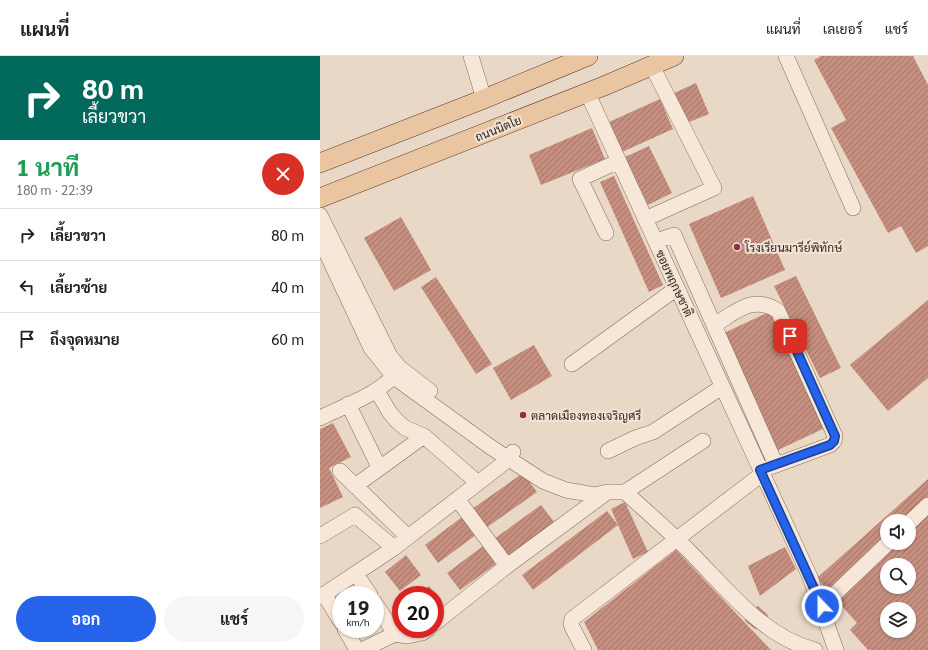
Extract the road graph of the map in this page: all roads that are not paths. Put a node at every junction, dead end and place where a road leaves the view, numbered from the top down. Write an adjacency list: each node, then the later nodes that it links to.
1 (471, 56): 7 (street)
2 (588, 56): 7 (main road)
3 (674, 56): 5 (main road, ถนนนิตโย)
4 (786, 56): 12 (street)
5 (651, 61): 6 (main road, ถนนนิตโย); 10 (main road); 14 (street)
6 (587, 92): 9 (street, ซอยพฤกษชาติ); 11 (main road, ถนนนิตโย)
7 (484, 99): 8 (main road)
8 (324, 160)
9 (619, 161): 14 (street, ซอยพฤกษชาติ); 15 (street)
10 (320, 190)
11 (320, 198)
12 (853, 208)
13 (320, 215): 21 (street)
14 (645, 219): 17 (street, ซอยพฤกษชาติ)
15 (606, 233)
16 (320, 239): 21 (street)
17 (656, 241): 18 (street, ซอยพฤกษชาติ); 19 (street)
18 (677, 288): 20 (street); 22 (street, ซอยพฤกษชาติ)
19 (714, 325): 30 (street); 30 (street)
20 (572, 364)
21 (397, 372): 23 (street); 29 (street)
22 (722, 387): 28 (street); 33 (street, ซอยพฤกษชาติ)
23 (376, 391): 24 (street); 26 (street)
24 (348, 404): 25 (street); 31 (street)
25 (320, 418)
26 (424, 436): 31 (street); 34 (street)
27 (703, 441): 37 (street)
28 (608, 451)
29 (511, 455): 34 (street); 36 (street)
30 (776, 465): 33 (street)
31 (379, 467): 35 (street)
32 (340, 471): 35 (street)
33 (761, 472): 43 (street); 50 (street, ซอยพฤกษชาติ)
34 (478, 483): 38 (street)
35 (356, 486): 42 (street)
36 (607, 492): 37 (street); 46 (street)
37 (625, 492): 43 (street)
38 (458, 500): 42 (street); 46 (street)
39 (928, 504): 40 (street)
40 (916, 516)
41 (320, 536): 44 (street)
42 (408, 538): 44 (street)
43 (677, 539): 59 (street); 60 (street)
44 (394, 548): 47 (street)
45 (881, 550): 50 (street)
46 (508, 566): 52 (street)
47 (356, 574): 48 (street); 49 (street)
48 (364, 586)
49 (322, 596): 51 (street)
50 (822, 606): 61 (street, ซอยพฤกษชาติ)
51 (332, 610)
52 (444, 616)
53 (384, 617): 54 (street)
54 (392, 629)
55 (392, 635): 58 (street)
56 (351, 638): 57 (street)
57 (358, 650)
58 (362, 650)
59 (584, 650)
60 (816, 650)
61 (836, 650)

